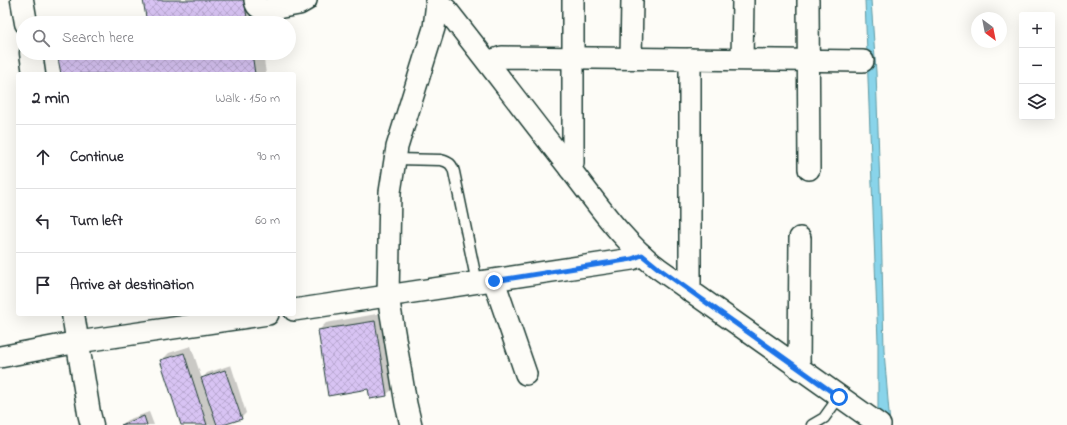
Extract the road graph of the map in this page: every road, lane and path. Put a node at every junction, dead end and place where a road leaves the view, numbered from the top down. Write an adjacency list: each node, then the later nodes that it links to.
1 (22, 0): 9 (street)
2 (255, 0): 3 (street)
3 (306, 0)
4 (573, 0): 10 (street)
5 (632, 0): 11 (street)
6 (743, 0): 13 (street)
7 (808, 0): 15 (street)
8 (436, 1): 17 (street); 19 (street)
9 (25, 16)
10 (573, 57): 11 (street); 17 (street); 20 (street)
11 (631, 58): 12 (street)
12 (690, 59): 13 (street); 25 (street)
13 (742, 59): 15 (street)
14 (32, 60): 18 (street)
15 (809, 60): 16 (street); 21 (street)
16 (863, 61)
17 (488, 62): 20 (street)
18 (34, 72)
19 (395, 159): 24 (lane); 26 (street)
20 (570, 169): 23 (street)
21 (809, 169)
22 (800, 238): 32 (street)
23 (642, 255): 24 (street); 25 (street)
24 (486, 282): 26 (street); 33 (street)
25 (690, 291): 32 (street)
26 (388, 296): 27 (street); 37 (street)
27 (296, 310)
28 (73, 316): 30 (street)
29 (254, 316): 30 (street)
30 (78, 342): 31 (street); 36 (street)
31 (0, 357)
32 (799, 369): 34 (street)
33 (526, 374)
34 (839, 397): 35 (street); 38 (lane)
35 (878, 424)
36 (92, 425)
37 (411, 425)
38 (812, 425)

